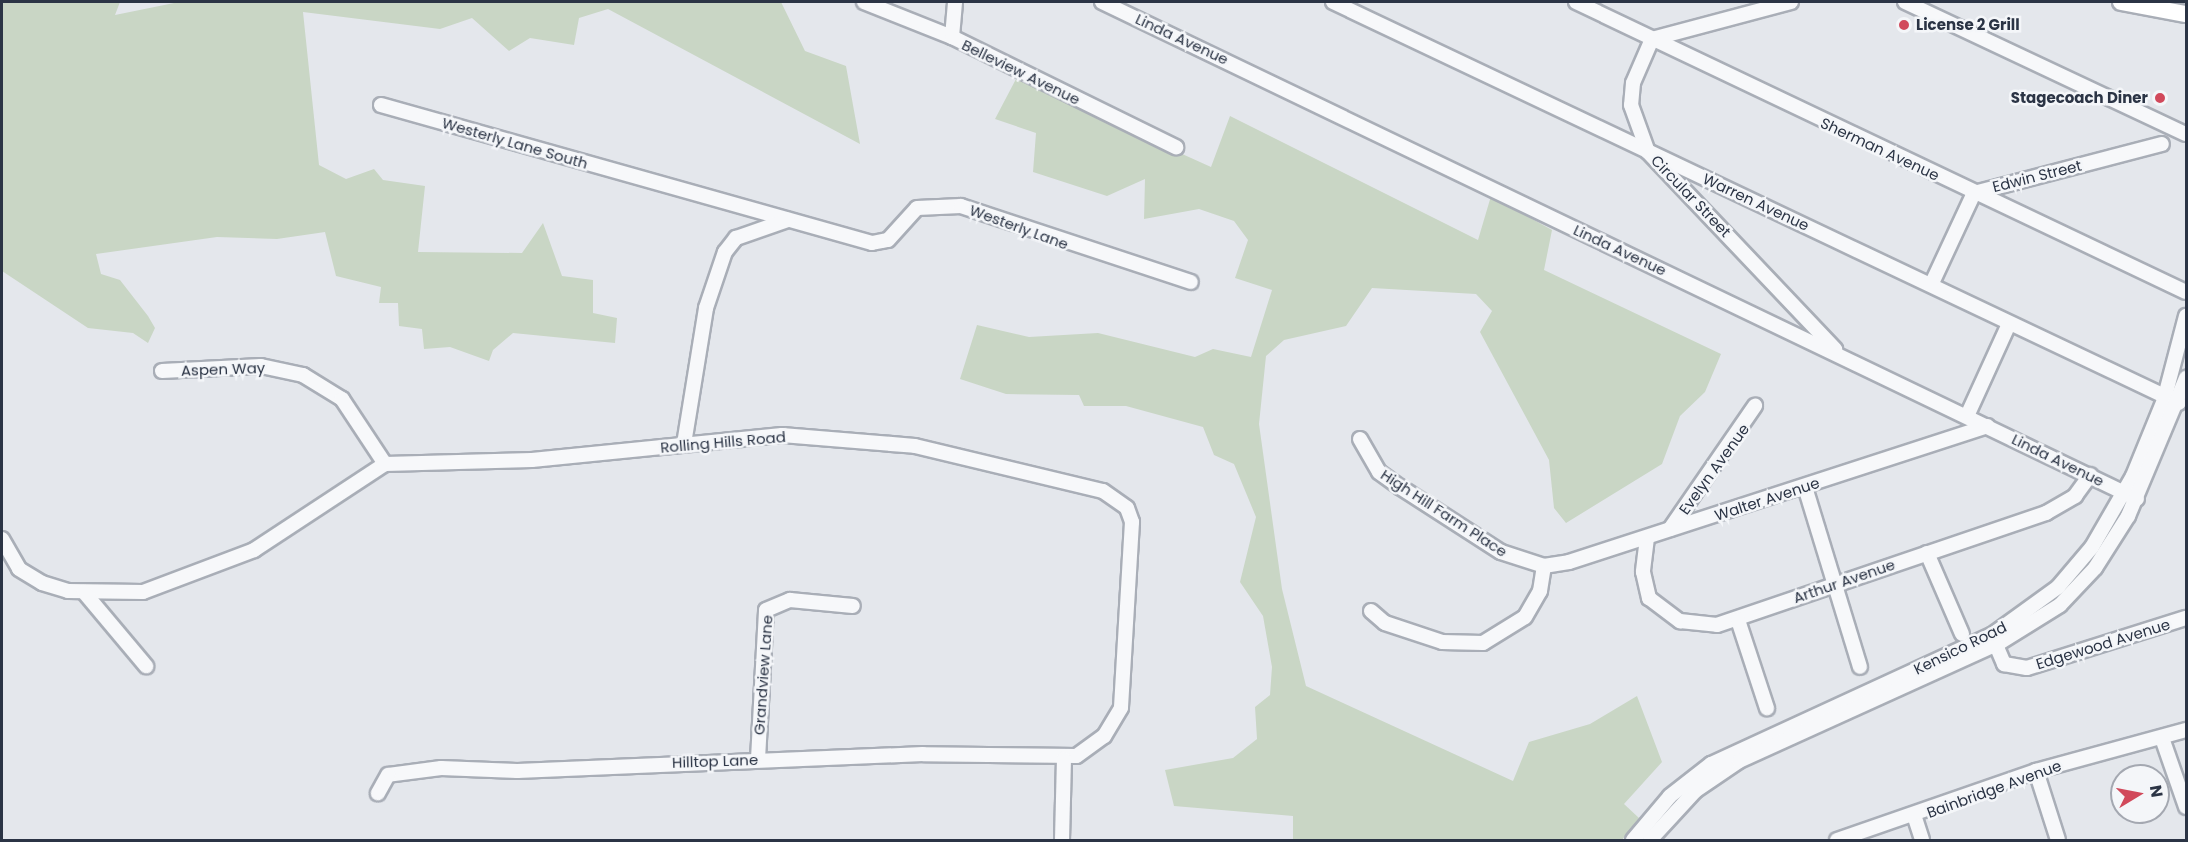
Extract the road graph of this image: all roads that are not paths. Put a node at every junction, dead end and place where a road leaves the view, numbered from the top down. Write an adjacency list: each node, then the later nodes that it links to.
1 (864, 2): 10 (street, Belleview Avenue)
2 (955, 2): 10 (street)
3 (1102, 2): 25 (street, Linda Avenue)
4 (1337, 2): 16 (street, Warren Avenue)
5 (1576, 2): 11 (street, Sherman Avenue)
6 (1791, 2): 11 (street)
7 (1905, 2): 13 (street)
8 (2121, 2): 9 (main road)
9 (2187, 14)
10 (952, 37): 15 (street, Belleview Avenue)
11 (1652, 39): 16 (street, Circular Street); 17 (street, Sherman Avenue)
12 (381, 105): 18 (street, Westerly Lane South)
13 (2187, 134)
14 (2162, 144): 17 (street, Edwin Street)
15 (1176, 147)
16 (1648, 152): 21 (street, Warren Avenue); 25 (street, Circular Street)
17 (1974, 193): 21 (street, Edwin Street); 22 (street, Sherman Avenue)
18 (719, 198): 19 (street, Westerly Lane)
19 (788, 220): 20 (street, Westerly Lane); 34 (street)
20 (1191, 282)
21 (1932, 283): 24 (street, Warren Avenue)
22 (2187, 292)
23 (2187, 316): 28 (street, Kensico Road)
24 (2009, 324): 28 (street, Warren Avenue); 31 (street)
25 (1840, 355): 31 (street, Linda Avenue)
26 (162, 371): 35 (street, Aspen Way)
27 (2187, 378): 29 (street, Kensico Road)
28 (2165, 397): 29 (street, Warren Avenue); 38 (street, Kensico Road)
29 (2179, 403): 39 (street, Kensico Road)
30 (1755, 406): 40 (street, Evelyn Avenue)
31 (1967, 416): 32 (street, Linda Avenue)
32 (1987, 426): 36 (street, Linda Avenue); 37 (street, Walter Avenue)
33 (1360, 439): 44 (street, High Hill Farm Place)
34 (684, 444): 35 (street, Rolling Hills Road); 59 (street, Rolling Hills Road)
35 (385, 464): 46 (street)
36 (2090, 475): 38 (street, Linda Avenue); 43 (street, Arthur Avenue)
37 (1805, 487): 40 (street, Walter Avenue); 45 (street)
38 (2124, 493): 39 (street, Linda Avenue); 65 (street, Kensico Road)
39 (2138, 499): 52 (street, Kensico Road)
40 (1670, 529): 41 (street, Walter Avenue)
41 (1647, 537): 44 (street, Walter Avenue); 50 (street, Arthur Avenue)
42 (2, 539): 46 (street)
43 (1927, 553): 45 (street, Arthur Avenue); 51 (street)
44 (1544, 566): 48 (street)
45 (1834, 583): 50 (street, Arthur Avenue); 54 (street)
46 (84, 592): 53 (street)
47 (853, 606): 58 (street, Grandview Lane)
48 (1371, 611)
49 (2187, 618): 52 (street, Edgewood Avenue)
50 (1738, 620): 55 (street)
51 (1962, 633)
52 (1996, 645): 66 (street, Kensico Road)
53 (146, 666)
54 (1860, 667)
55 (1767, 708)
56 (2187, 730): 57 (street, Bainbridge Avenue)
57 (2162, 738): 60 (street, Bainbridge Avenue); 62 (street)
58 (758, 759): 59 (street, Hilltop Lane); 61 (street, Hilltop Lane)
59 (1064, 759): 64 (street)
60 (2036, 771): 63 (street, Bainbridge Avenue); 69 (street)
61 (378, 793)
62 (2187, 807)
63 (1915, 818): 67 (street, Bainbridge Avenue); 68 (street)
64 (1062, 840)
65 (1634, 840)
66 (1650, 840)
67 (1837, 840)
68 (1922, 840)
69 (2058, 840)

